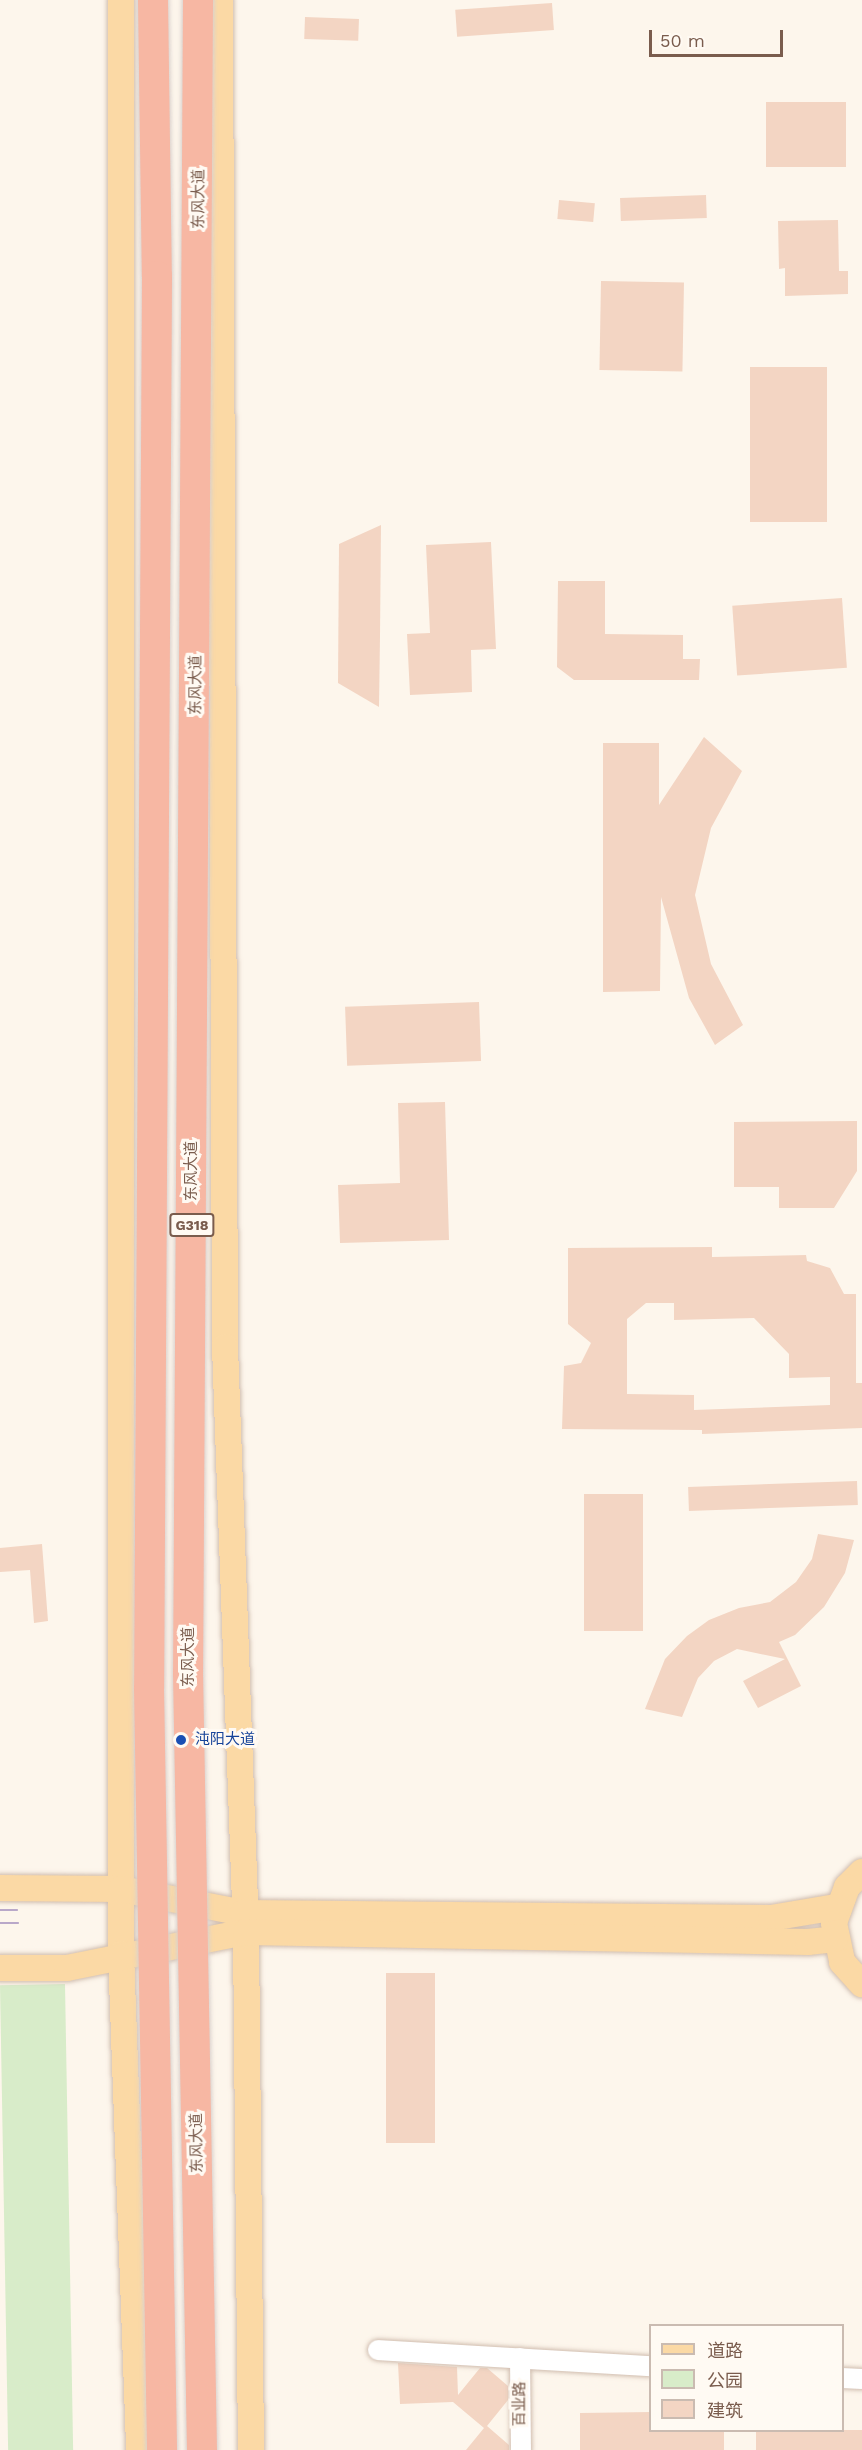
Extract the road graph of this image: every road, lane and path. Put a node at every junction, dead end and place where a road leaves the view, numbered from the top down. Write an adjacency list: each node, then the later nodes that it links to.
1 (121, 0): 7 (main road)
2 (153, 0): 20 (highway, G318, bridge)
3 (198, 0): 21 (highway, 东风大道 / G318, bridge)
4 (220, 0): 9 (main road)
5 (862, 1872): 8 (main road)
6 (0, 1888): 7 (main road)
7 (121, 1889): 9 (main road); 11 (main road)
8 (837, 1907): 9 (main road); 10 (main road)
9 (244, 1922): 10 (main road); 11 (main road); 22 (main road)
10 (835, 1938): 13 (main road)
11 (122, 1954): 12 (main road); 19 (main road)
12 (0, 1968)
13 (862, 1984)
14 (378, 2350): 15 (street)
15 (520, 2358): 16 (street); 23 (street, 百业路)
16 (649, 2366)
17 (844, 2378): 18 (street)
18 (862, 2379)
19 (139, 2450)
20 (162, 2450)
21 (202, 2450)
22 (251, 2450)
23 (520, 2450)

